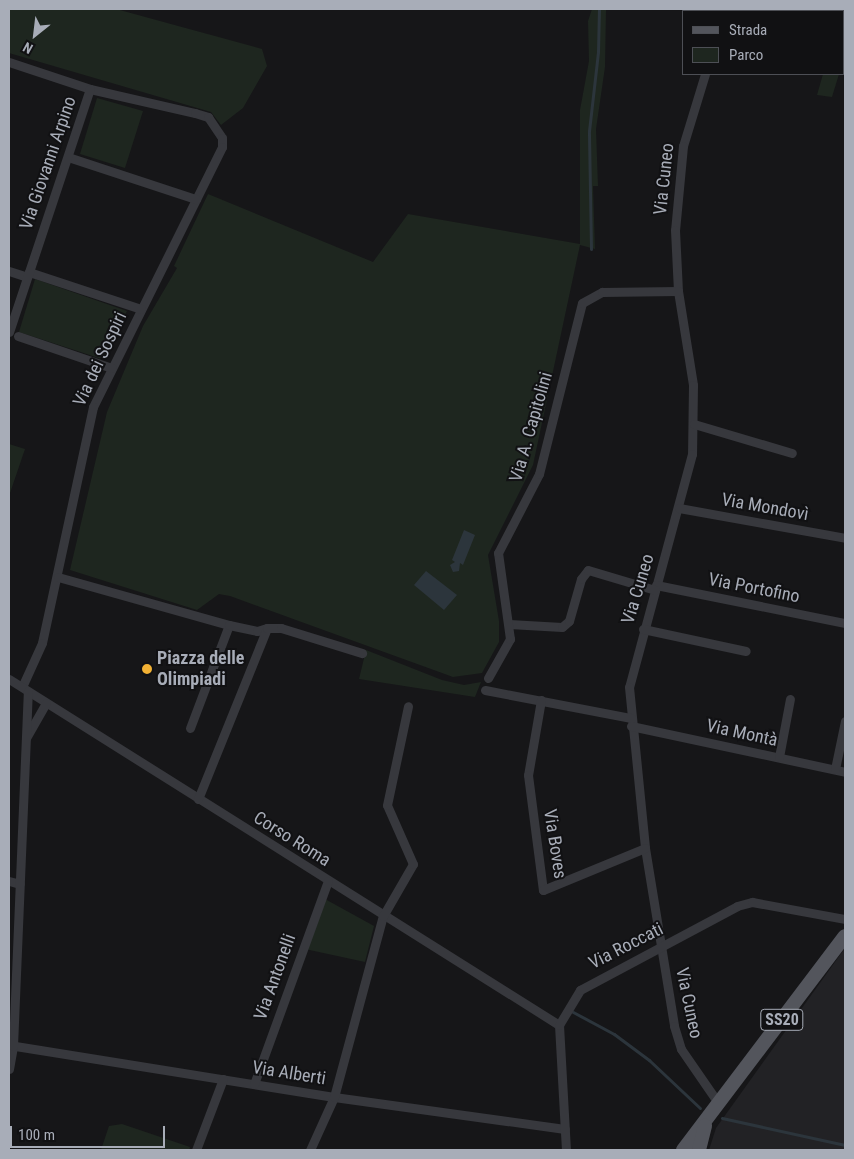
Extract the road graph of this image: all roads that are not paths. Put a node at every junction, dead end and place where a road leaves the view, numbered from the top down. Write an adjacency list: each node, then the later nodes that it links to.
1 (9, 62): 3 (street)
2 (705, 75): 8 (street, Via Cuneo)
3 (90, 89): 4 (street, Via Giovanni Arpino); 5 (street, Via dei Sospiri)
4 (68, 157): 5 (street); 7 (street, Via Giovanni Arpino)
5 (196, 199): 9 (street, Via dei Sospiri)
6 (9, 271): 7 (street)
7 (28, 274): 9 (street); 10 (street, Via Giovanni Arpino)
8 (678, 291): 13 (street, Via Cuneo); 20 (street, Via A. Capitolini)
9 (141, 309): 12 (street, Via dei Sospiri)
10 (9, 332)
11 (18, 336): 12 (street)
12 (112, 368): 17 (street, Via dei Sospiri)
13 (694, 424): 14 (street); 15 (street, Via Cuneo)
14 (792, 453)
15 (679, 508): 16 (street, Via Mondovì); 18 (street, Via Cuneo)
16 (845, 538)
17 (58, 577): 21 (street); 28 (street, Via dei Sospiri)
18 (656, 588): 19 (street, Via Portofino); 20 (street, Via Portofino); 23 (street, Via Cuneo)
19 (845, 623)
20 (508, 624): 26 (street, Via A. Capitolini)
21 (229, 625): 22 (street); 36 (street)
22 (266, 628): 25 (street); 41 (street)
23 (643, 629): 24 (street); 35 (street, Via Cuneo)
24 (746, 651)
25 (362, 653)
26 (488, 678)
27 (9, 679): 28 (street, Corso Roma)
28 (25, 689): 32 (street, Corso Roma); 37 (street, Via dei Sospiri)
29 (485, 690): 30 (street, Via Montà)
30 (541, 700): 35 (street, Via Montà); 42 (street, Via Boves)
31 (790, 700): 38 (street)
32 (46, 703): 37 (street, Via dei Sospiri); 41 (street, Corso Roma)
33 (408, 706): 46 (street)
34 (845, 721): 39 (street)
35 (631, 722): 38 (street, Via Montà); 42 (street, Via Cuneo)
36 (190, 728)
37 (24, 740): 45 (street, Via dei Sospiri)
38 (779, 757): 39 (street, Via Montà)
39 (835, 769): 40 (street, Via Montà)
40 (845, 772)
41 (198, 799): 44 (street, Corso Roma)
42 (644, 848): 49 (street, Via Cuneo)
43 (9, 881): 45 (street)
44 (328, 881): 46 (street, Corso Roma); 54 (street, Via Antonelli)
45 (20, 884): 51 (street, Via dei Sospiri)
46 (383, 916): 50 (street, Corso Roma); 55 (street)
47 (845, 919): 49 (street, Via Roccati)
48 (845, 936): 56 (main road, SS20)
49 (660, 946): 50 (street, Via Roccati); 56 (street, Via Cuneo)
50 (559, 1025): 58 (street)
51 (11, 1045): 52 (street, Via dei Sospiri); 53 (street, Via Alberti)
52 (9, 1069)
53 (223, 1079): 54 (street, Via Alberti); 59 (street)
54 (254, 1084): 55 (street, Via Alberti)
55 (334, 1097): 58 (street, Via Alberti); 60 (street)
56 (719, 1104): 57 (main road, SS20)
57 (707, 1118): 62 (main road, SS20); 63 (main road, SS20)
58 (566, 1129): 61 (street)
59 (196, 1150)
60 (310, 1150)
61 (566, 1150)
62 (683, 1150)
63 (698, 1150)

